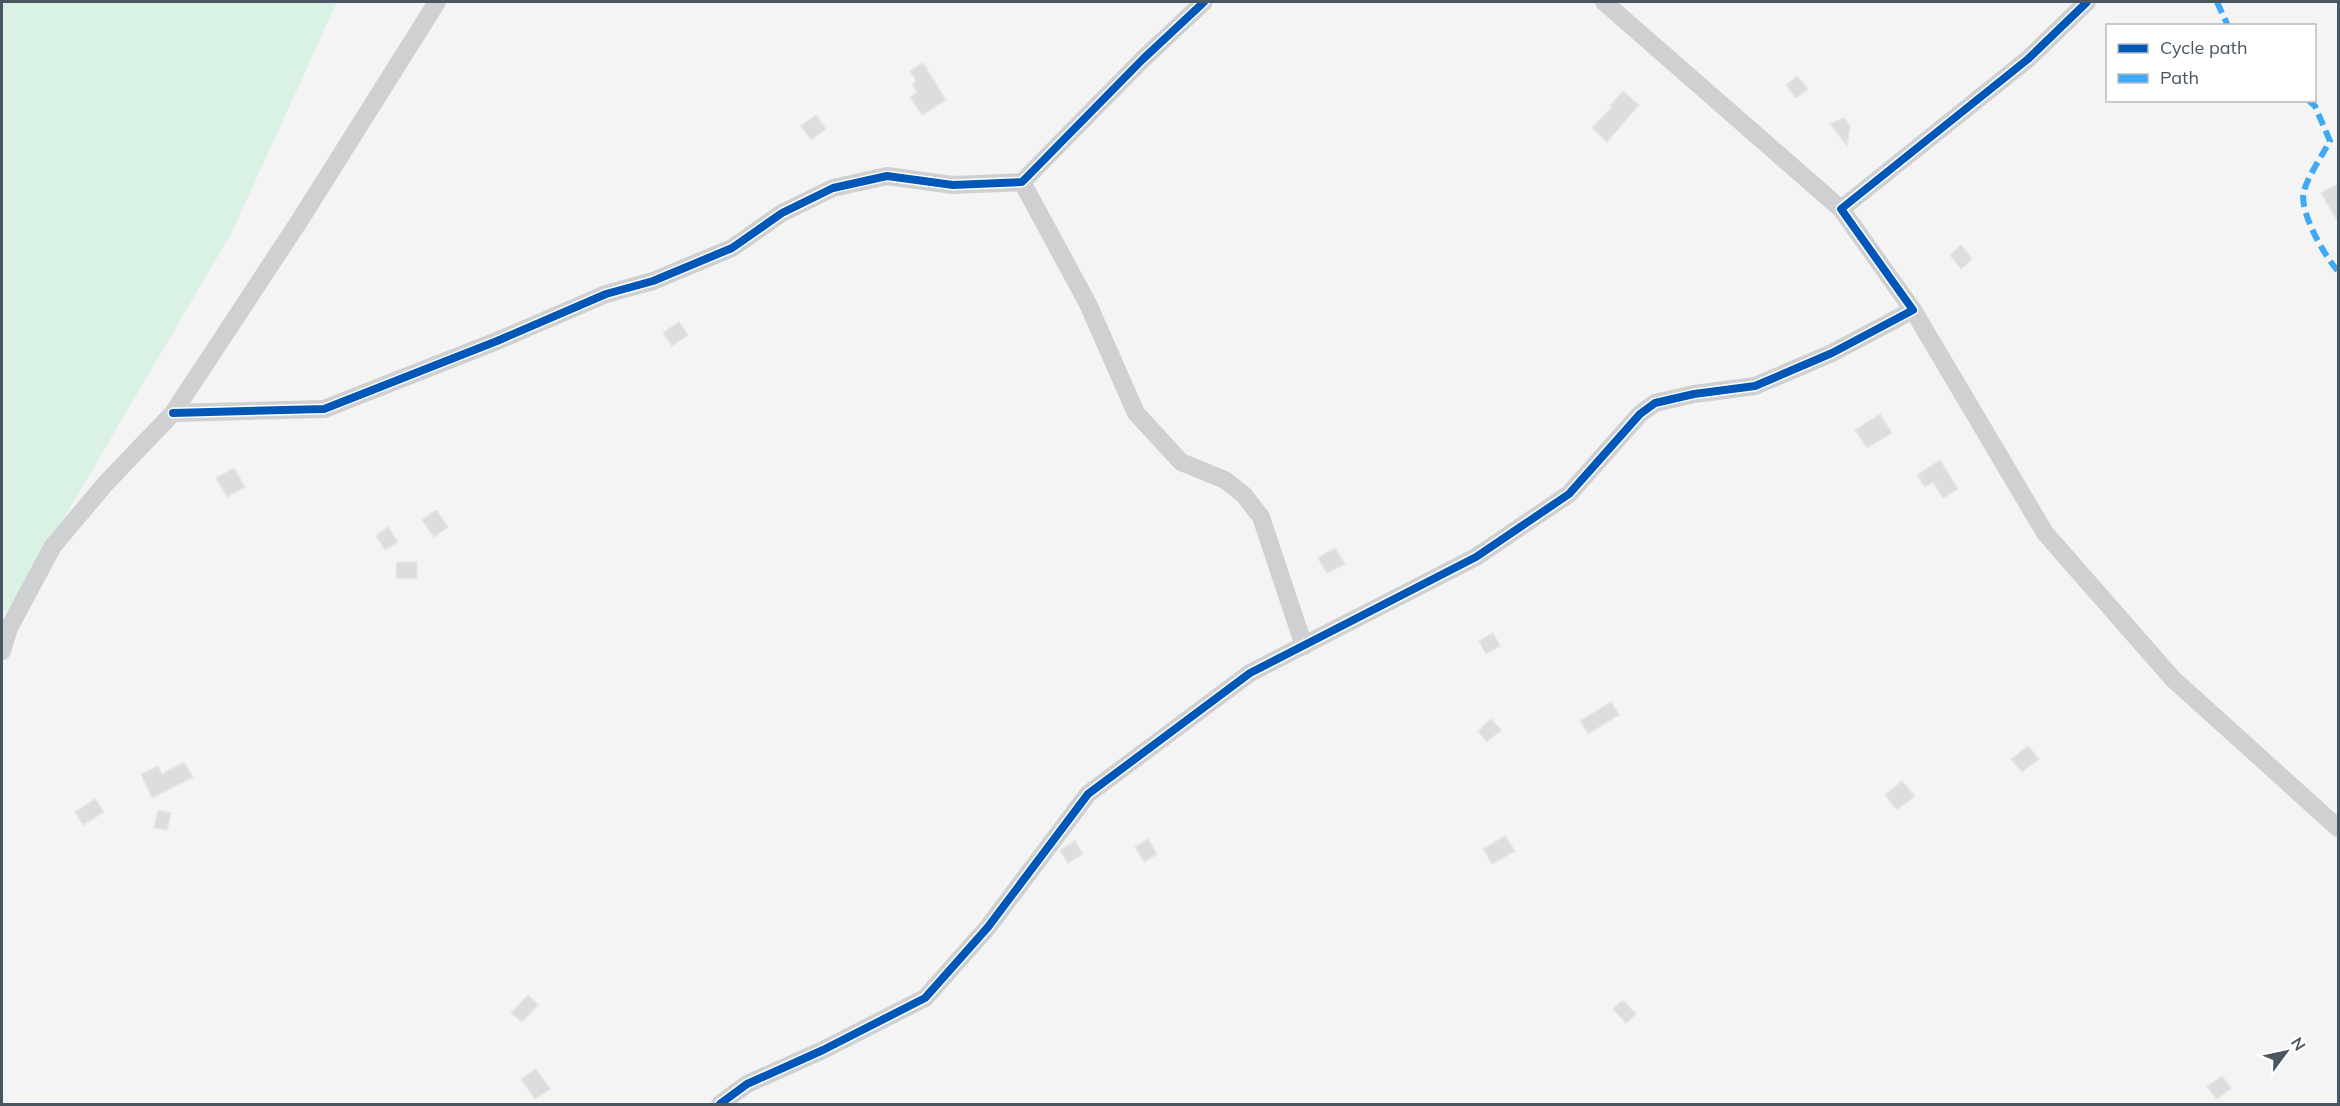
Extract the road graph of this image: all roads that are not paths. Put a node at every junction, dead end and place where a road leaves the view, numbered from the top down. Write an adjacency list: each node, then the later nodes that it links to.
1 (437, 2): 8 (street)
2 (1204, 2): 5 (street)
3 (1604, 2): 6 (street)
4 (2087, 2): 6 (street)
5 (1022, 182): 8 (street); 9 (street)
6 (1841, 209): 7 (street)
7 (1913, 310): 9 (street); 11 (street)
8 (173, 413): 10 (street)
9 (1304, 646): 12 (street)
10 (2, 651)
11 (2338, 828)
12 (720, 1104)

